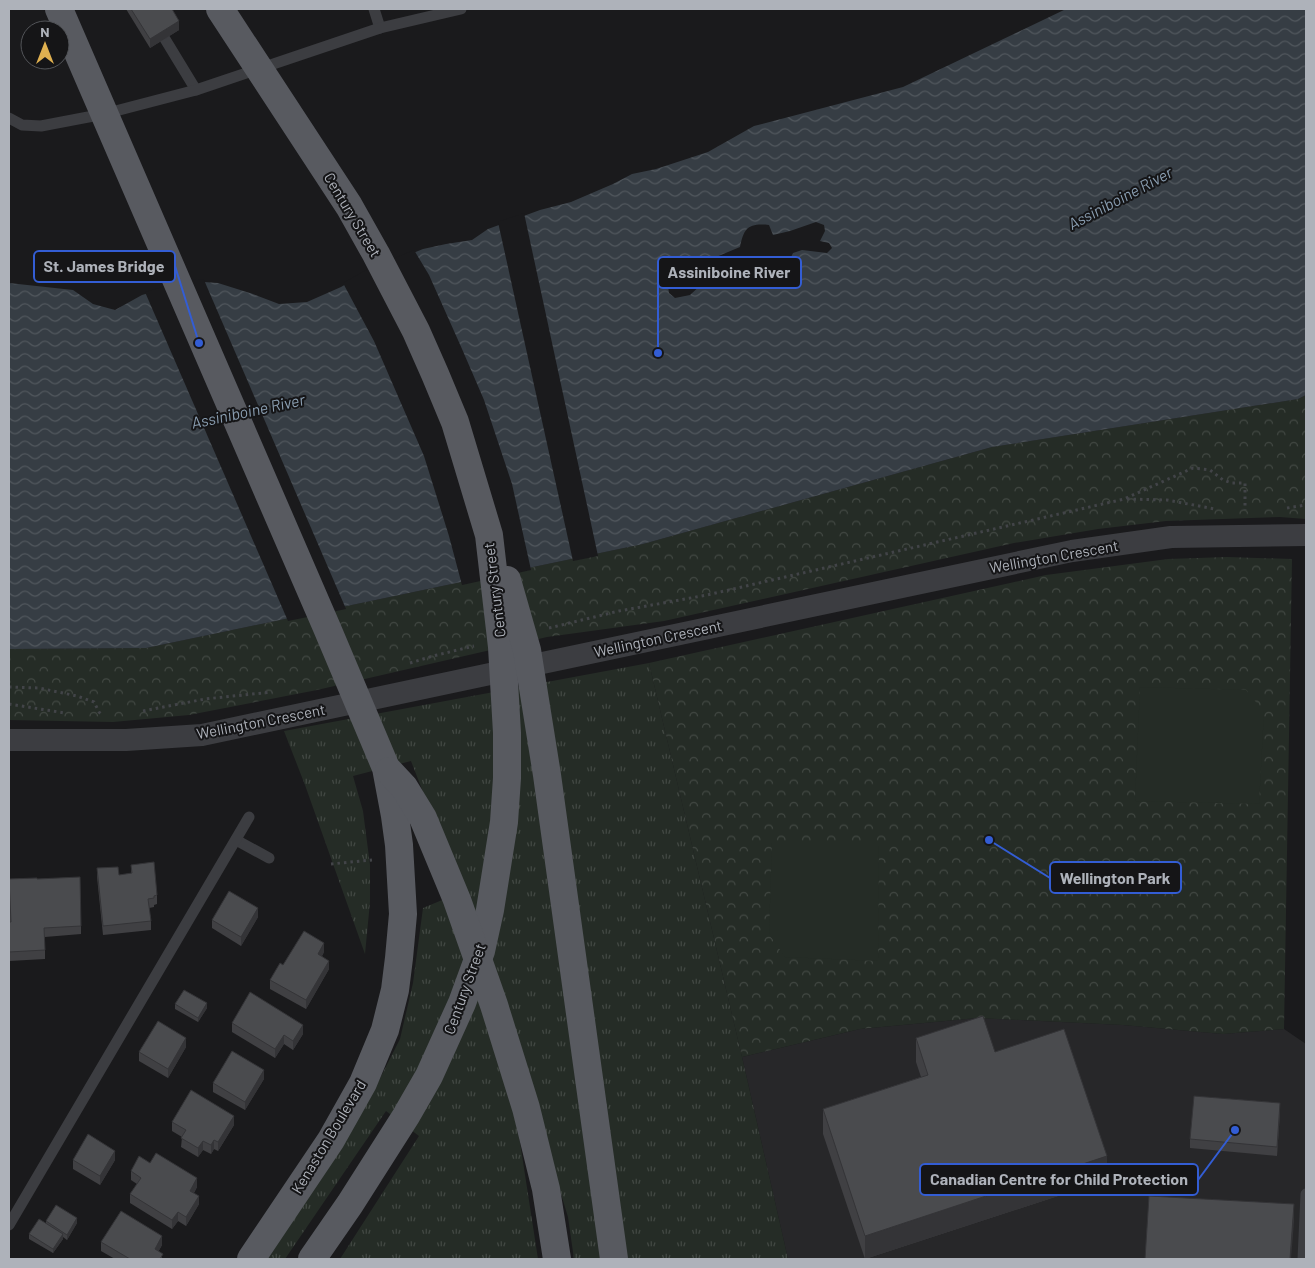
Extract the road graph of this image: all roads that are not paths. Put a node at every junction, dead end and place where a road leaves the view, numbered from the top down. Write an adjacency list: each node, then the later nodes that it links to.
1 (59, 9): 14 (main road)
2 (220, 9): 9 (main road, Century Street)
3 (244, 9): 9 (main road)
4 (374, 9): 6 (lane)
5 (461, 9): 6 (lane)
6 (380, 28): 8 (lane)
7 (165, 39): 8 (lane)
8 (196, 90): 10 (lane)
9 (275, 93): 12 (main road, Century Street)
10 (9, 118)
11 (1306, 535): 13 (street, Wellington Crescent)
12 (489, 536): 20 (main road); 22 (main road, Century Street)
13 (9, 740)
14 (386, 768): 21 (main road, Kenaston Boulevard); 23 (main road)
15 (249, 817): 16 (lane)
16 (236, 840): 17 (lane); 19 (lane)
17 (269, 858)
18 (1306, 1194): 24 (lane)
19 (9, 1224)
20 (614, 1258)
21 (250, 1259)
22 (312, 1259)
23 (558, 1259)
24 (1303, 1259)

